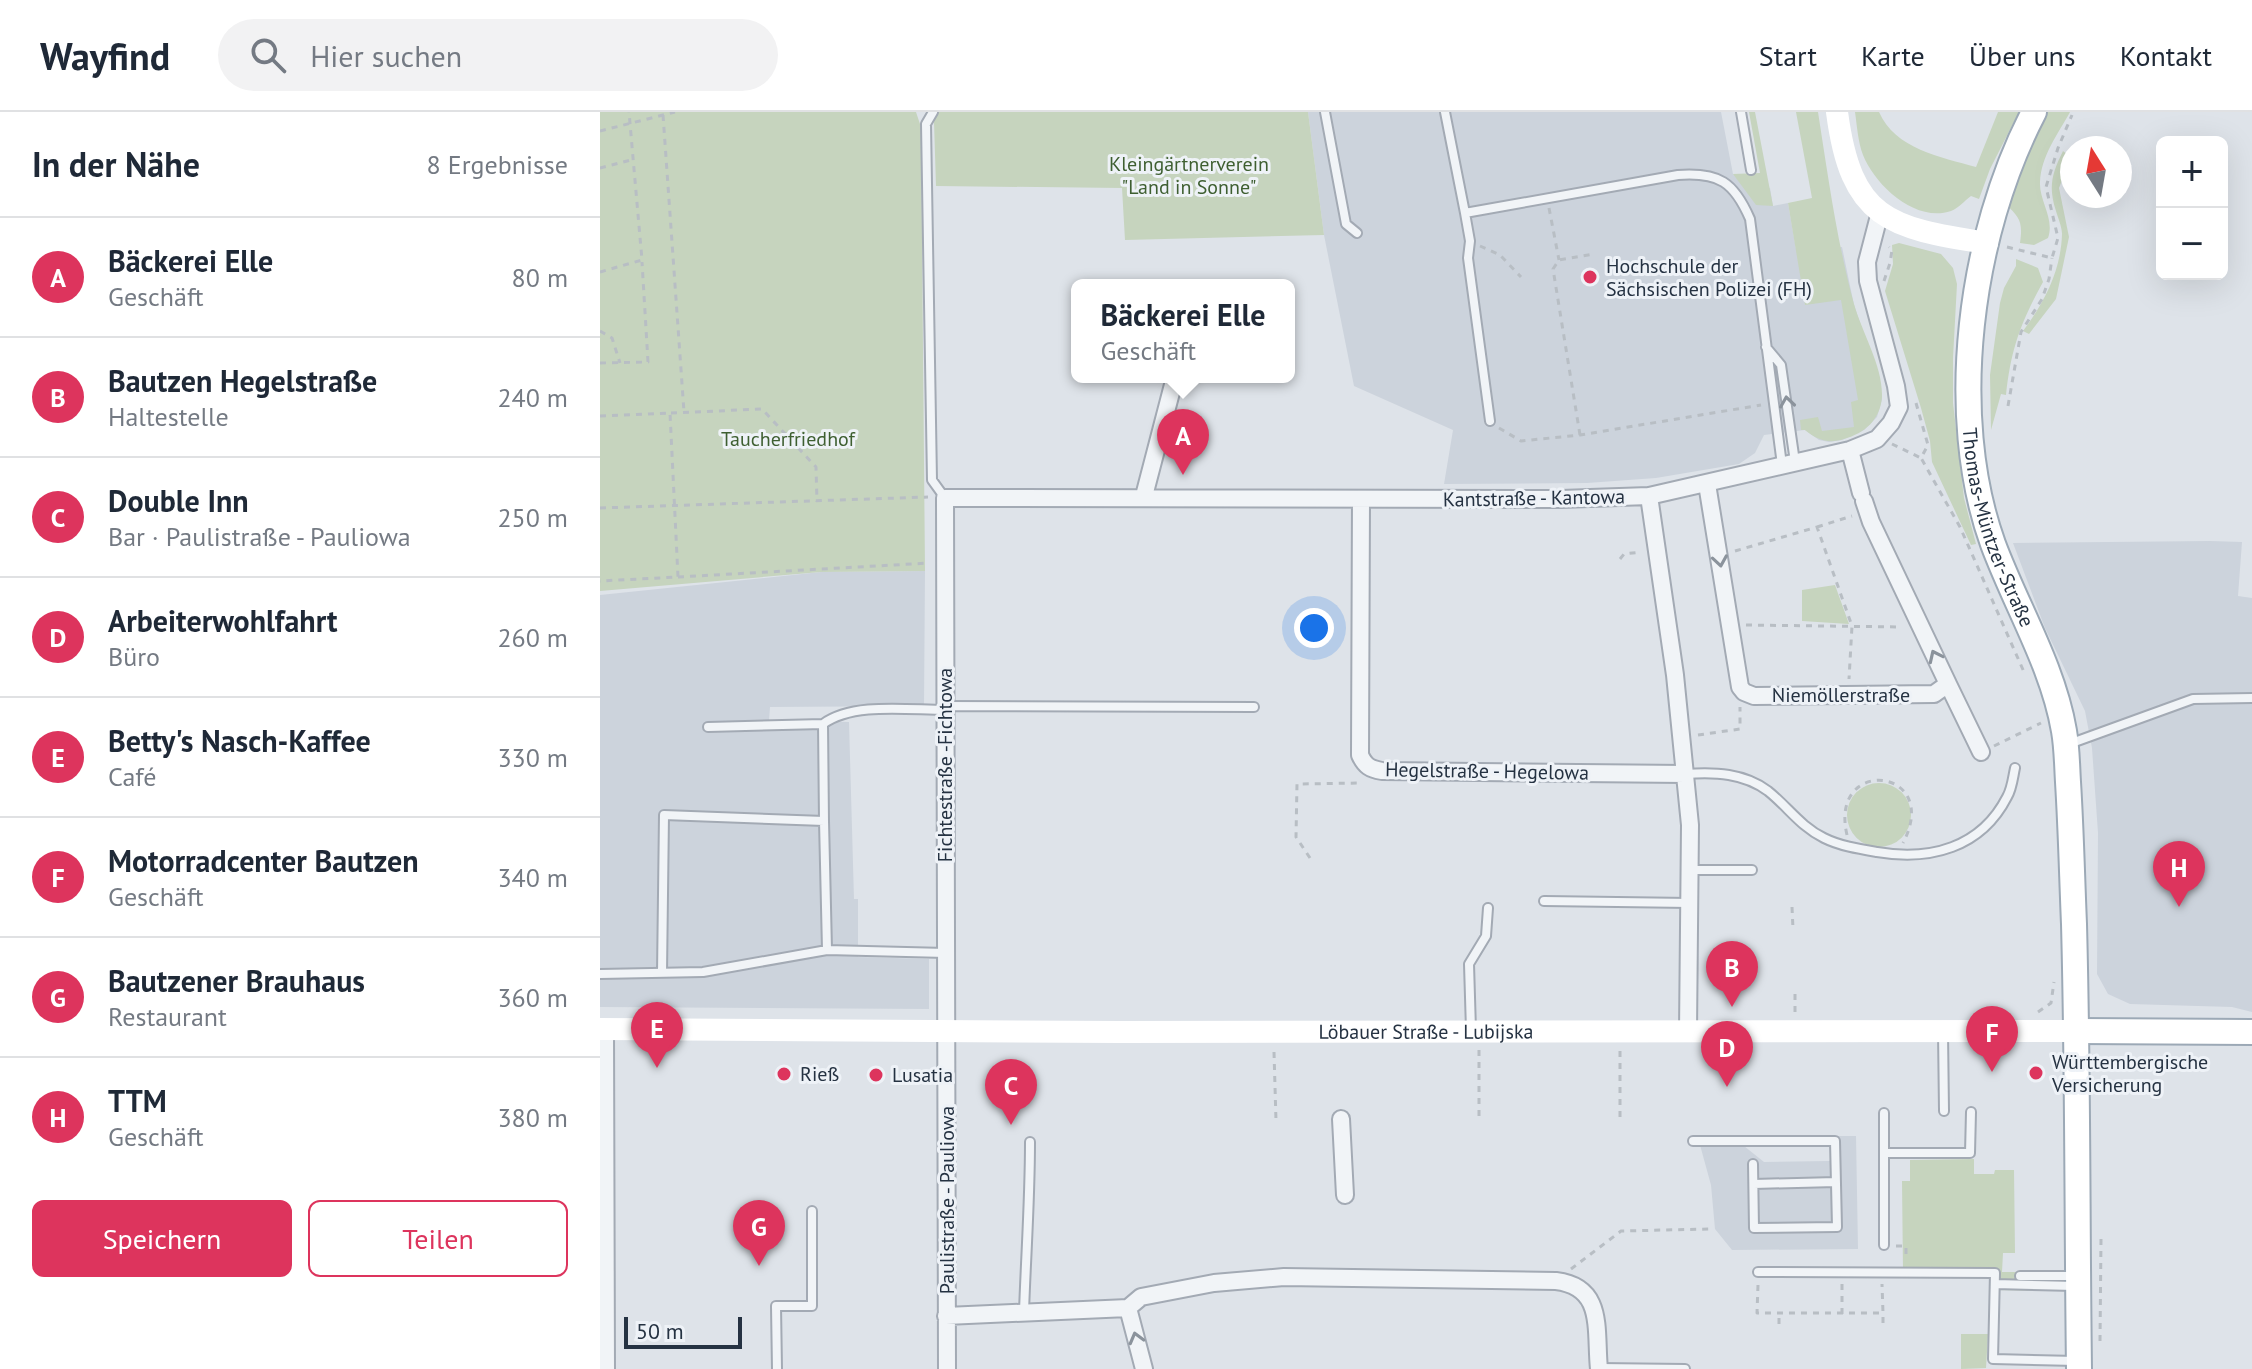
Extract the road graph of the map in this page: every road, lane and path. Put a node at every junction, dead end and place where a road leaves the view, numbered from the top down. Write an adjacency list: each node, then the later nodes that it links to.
1 (629, 112): 11 (path)
2 (675, 112): 9 (path)
3 (933, 112): 50 (lane)
4 (1325, 112): 19 (lane)
5 (1445, 112): 18 (lane)
6 (1741, 112): 15 (lane)
7 (1837, 112): 17 (main road)
8 (2034, 112): 22 (main road, Thomas-Müntzer-Straße)
9 (663, 115): 11 (path); 38 (path)
10 (2072, 115): 24 (path)
11 (632, 123): 12 (path); 13 (path)
12 (600, 131)
13 (633, 160): 14 (path); 25 (path)
14 (600, 168)
15 (1751, 170)
16 (1547, 199): 18 (lane); 26 (path); 31 (lane)
17 (1880, 212): 20 (street); 22 (main road)
18 (1465, 213): 21 (lane)
19 (1357, 233)
20 (1873, 235): 29 (path); 43 (street)
21 (1470, 241): 28 (path); 41 (lane)
22 (1987, 243): 24 (path); 76 (main road, Thomas-Müntzer-Straße)
23 (1594, 254): 26 (path)
24 (2052, 258): 37 (path)
25 (642, 260): 27 (path); 33 (path)
26 (1559, 260): 42 (path)
27 (600, 272)
28 (1521, 277)
29 (1881, 288)
30 (600, 331): 33 (path)
31 (1766, 347): 36 (lane); 46 (lane, one-way to 31)
32 (600, 363): 33 (path)
33 (620, 363)
34 (1173, 383): 48 (street)
35 (1913, 393): 45 (path)
36 (1773, 403): 42 (path); 46 (lane)
37 (2008, 406)
38 (684, 412): 39 (path); 52 (path)
39 (670, 413): 40 (path); 54 (path)
40 (600, 416)
41 (1490, 421): 42 (path)
42 (1580, 435)
43 (1877, 439): 44 (street, Kantstraße - Kantowa); 45 (path)
44 (1850, 450): 46 (street, Kantstraße - Kantowa); 53 (street)
45 (1921, 458): 66 (path)
46 (1789, 464): 47 (street, Kantstraße - Kantowa)
47 (1707, 484): 49 (street, Kantstraße - Kantowa); 59 (street, Niemöllerstraße)
48 (1144, 496): 50 (street, Kantstraße - Kantowa); 51 (street, Kantstraße - Kantowa)
49 (1649, 496): 51 (street, Kantstraße - Kantowa); 58 (street)
50 (945, 498): 52 (path); 72 (street, Fichtestraße -Fichtowa)
51 (1361, 499): 79 (street, Hegelstraße - Hegelowa)
52 (817, 502): 54 (path)
53 (1864, 502): 56 (path); 65 (street)
54 (673, 506): 55 (path); 61 (path)
55 (600, 508)
56 (1817, 527): 59 (path); 64 (path)
57 (928, 550): 61 (path)
58 (1657, 550): 60 (path); 75 (street)
59 (1719, 556): 63 (street, Niemöllerstraße, one-way to 63)
60 (1620, 559)
61 (678, 577): 62 (path)
62 (600, 579)
63 (1730, 625): 64 (path); 68 (street, Niemöllerstraße)
64 (1852, 626): 65 (path); 69 (path)
65 (1921, 627): 67 (street, one-way to 65)
66 (2025, 672)
67 (1948, 684): 69 (street, Niemöllerstraße); 77 (street)
68 (1744, 692): 69 (street, Niemöllerstraße); 75 (path)
69 (1848, 695)
70 (2252, 698): 76 (lane)
71 (1254, 707): 72 (lane)
72 (945, 708): 73 (lane); 93 (street, Fichtestraße -Fichtowa)
73 (823, 724): 74 (lane); 81 (lane)
74 (708, 727)
75 (1682, 737): 80 (street)
76 (2056, 738): 77 (path); 101 (main road, Thomas-Müntzer-Straße)
77 (1981, 752)
78 (2015, 768): 83 (lane)
79 (1370, 769): 80 (street, Hegelstraße - Hegelowa); 84 (path)
80 (1686, 774): 82 (lane); 85 (street)
81 (824, 821): 92 (lane); 94 (lane)
82 (1850, 847): 83 (lane); 83 (path)
83 (1897, 855)
84 (1310, 858)
85 (1691, 870): 86 (lane); 88 (street)
86 (1752, 870)
87 (1544, 901): 88 (lane)
88 (1691, 903): 104 (street)
89 (1792, 907): 91 (path)
90 (1488, 908): 99 (lane)
91 (1793, 929)
92 (827, 950): 93 (lane); 94 (lane)
93 (946, 953): 102 (street, Fichtestraße -Fichtowa)
94 (662, 973): 95 (lane)
95 (600, 974)
96 (2055, 974): 107 (path)
97 (1795, 988): 105 (path)
98 (603, 1029): 102 (main road, Löbauer Straße - Lubijska); 148 (street)
99 (1474, 1030): 100 (main road, Löbauer Straße - Lubijska); 103 (main road, Löbauer Straße - Lubijska); 112 (path)
100 (1620, 1031): 104 (main road, Löbauer Straße - Lubijska); 114 (path)
101 (2077, 1031): 107 (main road, Löbauer Straße - Lubijska); 108 (main road, Löbauer Straße - Lubijska); 133 (main road, Thomas-Müntzer-Straße)
102 (947, 1032): 103 (main road, Löbauer Straße - Lubijska); 140 (street, Paulistraße - Pauliowa)
103 (1274, 1032): 115 (path)
104 (1688, 1032): 105 (main road, Löbauer Straße - Lubijska)
105 (1795, 1032): 106 (main road, Löbauer Straße - Lubijska)
106 (1943, 1032): 107 (main road, Löbauer Straße - Lubijska); 109 (lane)
107 (2037, 1032)
108 (2252, 1032)
109 (1944, 1111)
110 (1971, 1112): 118 (lane)
111 (1884, 1113): 118 (lane)
112 (1479, 1118)
113 (1341, 1119): 122 (street)
114 (1620, 1119)
115 (1276, 1121)
116 (1693, 1141): 120 (lane)
117 (1030, 1142): 136 (lane)
118 (1884, 1153): 126 (lane)
119 (1753, 1164): 121 (lane)
120 (1836, 1182): 121 (lane); 121 (lane)
121 (1754, 1184)
122 (1345, 1195)
123 (812, 1211): 149 (lane)
124 (1710, 1229): 132 (path)
125 (2101, 1239): 143 (path)
126 (1884, 1245): 130 (path)
127 (1758, 1272): 128 (lane); 138 (path)
128 (1843, 1272): 129 (lane); 139 (path)
129 (1882, 1272): 130 (lane); 137 (path)
130 (1906, 1272): 134 (lane)
131 (2020, 1276): 133 (lane)
132 (1556, 1281): 135 (street); 146 (street)
133 (2079, 1281): 134 (lane); 145 (main road, Thomas-Müntzer-Straße)
134 (1995, 1284): 144 (lane)
135 (1128, 1308): 136 (street); 151 (street, one-way to 135)
136 (1024, 1312): 140 (street)
137 (1883, 1313): 139 (path); 141 (path)
138 (1779, 1314): 139 (path); 142 (path)
139 (1842, 1314)
140 (946, 1316): 150 (street, Paulistraße - Pauliowa)
141 (1883, 1323)
142 (1779, 1324)
143 (2100, 1340)
144 (1993, 1359): 145 (lane); 147 (lane)
145 (2079, 1365)
146 (1598, 1368): 152 (lane)
147 (1986, 1368)
148 (606, 1369)
149 (777, 1369)
150 (947, 1369)
151 (1144, 1369)
152 (1685, 1369)

